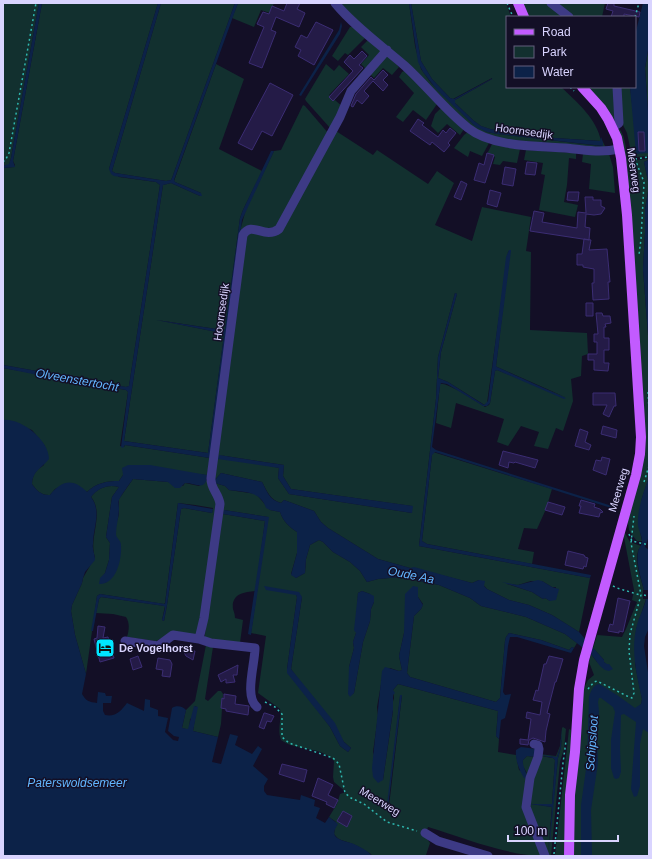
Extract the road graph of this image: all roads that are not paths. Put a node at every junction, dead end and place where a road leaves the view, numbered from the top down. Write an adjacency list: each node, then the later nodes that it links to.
1 (336, 3): 6 (street, Hoornsedijk)
2 (518, 3): 4 (main road)
3 (551, 3): 5 (street)
4 (524, 16)
5 (568, 16)
6 (387, 50): 10 (street, Hoornsedijk); 11 (street, Hoornsedijk)
7 (583, 88): 9 (main road, Meerweg)
8 (616, 88): 9 (street)
9 (612, 128): 10 (main road, Meerweg)
10 (619, 149): 18 (main road, Meerweg)
11 (199, 639): 12 (street); 13 (street)
12 (125, 641)
13 (261, 704)
14 (534, 744): 17 (street)
15 (425, 833): 16 (street)
16 (488, 856)
17 (545, 856)
18 (569, 856)

